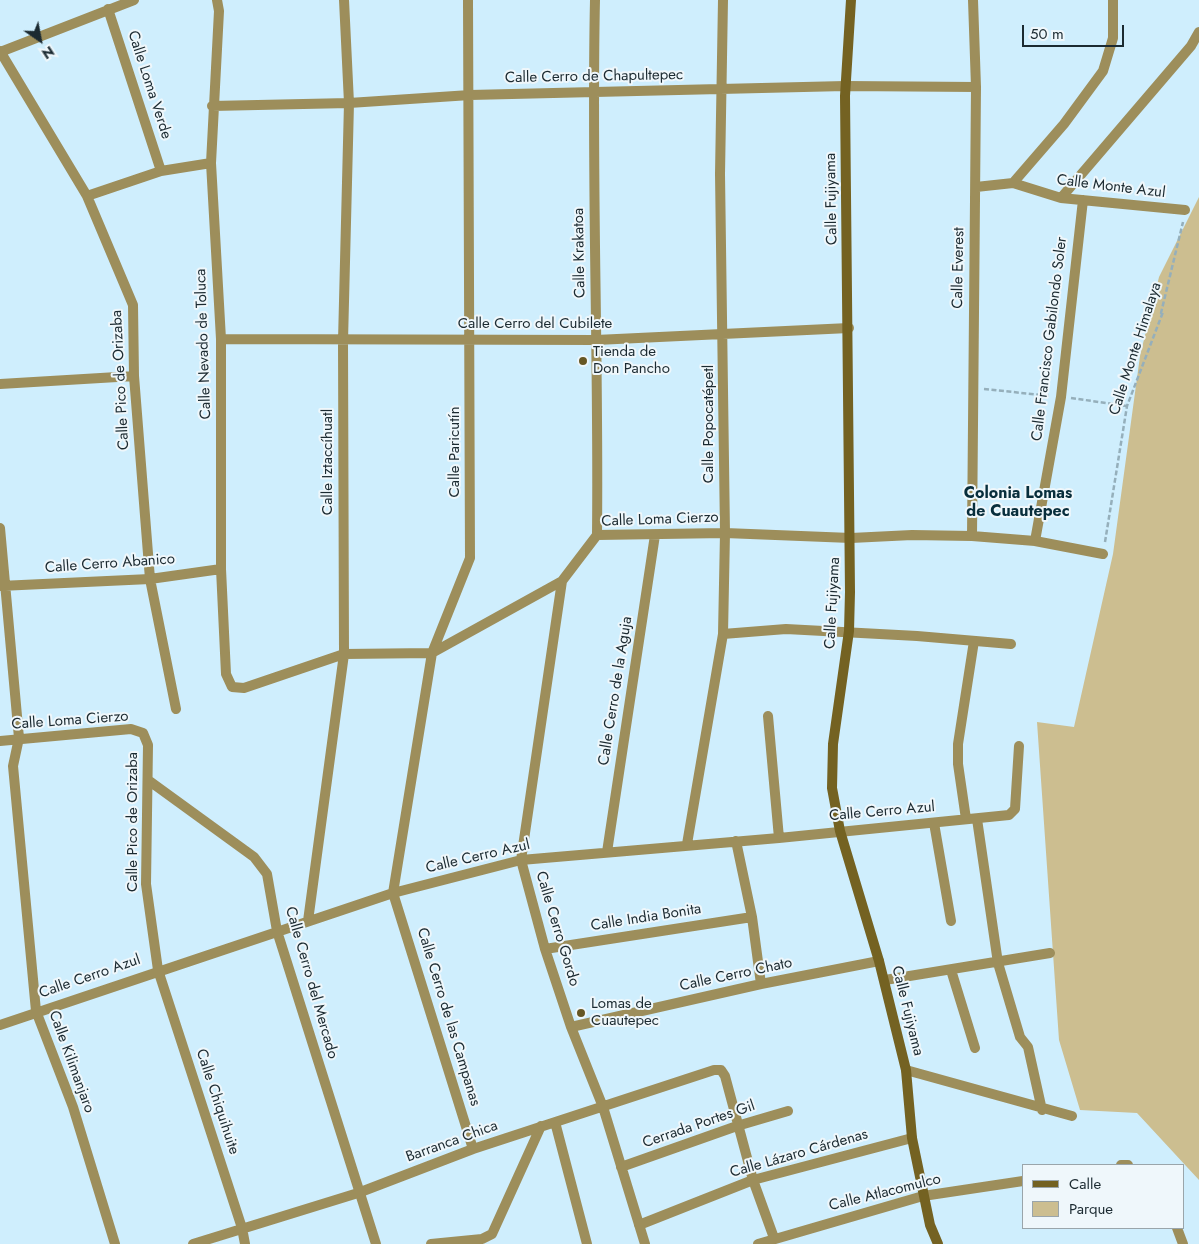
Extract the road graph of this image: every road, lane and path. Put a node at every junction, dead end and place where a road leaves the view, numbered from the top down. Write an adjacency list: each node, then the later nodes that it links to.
1 (134, 0): 10 (street)
2 (217, 0): 19 (street, Calle Nevado de Toluca)
3 (344, 0): 18 (street, Calle Iztaccíhuatl)
4 (468, 0): 17 (street, Calle Paricutín)
5 (595, 0): 16 (street, Calle Krakatoa)
6 (723, 0): 15 (street, Calle Popocatépetl)
7 (851, 0): 13 (street, Calle Fujiyama)
8 (973, 0): 14 (street, Calle Everest)
9 (1113, 0): 22 (street)
10 (108, 9): 12 (street); 21 (street, Calle Loma Verde)
11 (1199, 32): 25 (street)
12 (0, 52): 24 (street, Calle Pico de Orizaba)
13 (845, 86): 14 (street, Calle Cerro de Chapultepec); 15 (street, Calle Cerro de Chapultepec); 28 (street, Calle Fujiyama)
14 (976, 88): 23 (street, Calle Everest)
15 (720, 89): 16 (street, Calle Cerro de Chapultepec); 29 (street, Calle Popocatépetl)
16 (593, 92): 17 (street, Calle Cerro de Chapultepec); 32 (street, Calle Krakatoa)
17 (470, 95): 18 (street, Calle Cerro de Chapultepec); 31 (street, Calle Paricutín)
18 (349, 103): 19 (street, Calle Cerro de Chapultepec); 33 (street, Calle Iztaccíhuatl)
19 (212, 106): 20 (street, Calle Nevado de Toluca)
20 (211, 163): 21 (street); 30 (street, Calle Nevado de Toluca)
21 (162, 171): 24 (street)
22 (1013, 183): 23 (street, Calle Monte Azul); 25 (street, Calle Monte Azul)
23 (976, 186): 36 (street, Calle Everest)
24 (87, 196): 34 (street, Calle Pico de Orizaba)
25 (1060, 198): 26 (street, Calle Monte Azul)
26 (1083, 200): 27 (street, Calle Monte Azul); 37 (street, Calle Francisco Gabilondo Soler)
27 (1185, 210): 38 (path, Calle Monte Himalaya)
28 (848, 328): 29 (street, Calle Cerro del Cubilete); 44 (street, Calle Fujiyama)
29 (724, 335): 32 (street, Calle Cerro del Cubilete); 40 (street, Calle Popocatépetl)
30 (222, 338): 33 (street, Calle Cerro del Cubilete); 47 (street, Calle Nevado de Toluca)
31 (471, 338): 32 (street, Calle Cerro del Cubilete); 33 (street, Calle Cerro del Cubilete); 55 (street, Calle Paricutín)
32 (596, 340): 41 (street, Calle Krakatoa)
33 (343, 341): 56 (street, Calle Iztaccíhuatl)
34 (134, 376): 35 (street); 48 (street, Calle Pico de Orizaba)
35 (0, 384)
36 (974, 388): 37 (path); 43 (street, Calle Everest)
37 (1061, 397): 38 (path); 45 (street, Calle Francisco Gabilondo Soler)
38 (1127, 406): 46 (path, Calle Monte Himalaya)
39 (0, 528): 50 (street, Calle Kilimanjaro)
40 (725, 533): 42 (street, Calle Loma Cierzo); 44 (street, Calle Loma Cierzo); 52 (street, Calle Popocatépetl)
41 (596, 535): 42 (street, Calle Loma Cierzo); 49 (street, Calle Loma Cierzo)
42 (655, 535): 71 (street, Calle Cerro de la Aguja)
43 (972, 536): 44 (street, Calle Loma Cierzo); 45 (street, Calle Loma Cierzo)
44 (851, 538): 51 (street, Calle Fujiyama)
45 (1035, 541): 46 (street, Calle Loma Cierzo)
46 (1103, 554)
47 (221, 569): 48 (street, Calle Cerro Abanico); 57 (street, Calle Nevado de Toluca)
48 (150, 579): 50 (street, Calle Cerro Abanico); 58 (street, Calle Pico de Orizaba)
49 (562, 582): 55 (street, Calle Loma Cierzo); 72 (street, Calle Cerro Gordo)
50 (2, 586): 61 (street, Calle Kilimanjaro)
51 (849, 631): 52 (street); 53 (street); 67 (street, Calle Fujiyama)
52 (723, 634): 70 (street, Calle Popocatépetl)
53 (974, 641): 54 (street); 65 (street)
54 (1011, 644)
55 (432, 653): 56 (street, Calle Loma Cierzo); 73 (street, Calle Paricutín)
56 (344, 654): 57 (street, Calle Loma Cierzo); 75 (street, Calle Iztaccíhuatl)
57 (232, 686)
58 (176, 709)
59 (768, 716): 68 (street)
60 (143, 733): 61 (street, Calle Loma Cierzo); 64 (street, Calle Pico de Orizaba)
61 (19, 738): 62 (street, Calle Loma Cierzo); 86 (street, Calle Kilimanjaro)
62 (0, 741)
63 (1019, 746): 65 (street, Calle Cerro Azul)
64 (148, 780): 77 (street, Calle Cerro del Mercado); 82 (street, Calle Pico de Orizaba)
65 (972, 819): 66 (street, Calle Cerro Azul); 81 (street)
66 (934, 823): 67 (street, Calle Cerro Azul); 76 (street)
67 (840, 831): 68 (street, Calle Cerro Azul); 80 (street, Calle Fujiyama)
68 (779, 838): 69 (street, Calle Cerro Azul)
69 (736, 841): 70 (street, Calle Cerro Azul); 74 (street)
70 (687, 844): 71 (street, Calle Cerro Azul)
71 (607, 852): 72 (street, Calle Cerro Azul)
72 (521, 860): 73 (street, Calle Cerro Azul); 78 (street, Calle Cerro Gordo)
73 (393, 893): 75 (street, Calle Cerro Azul); 99 (street, Calle Cerro de las Campanas)
74 (752, 917): 78 (street, Calle India Bonita); 85 (street)
75 (308, 921): 77 (street, Calle Cerro Azul)
76 (950, 921)
77 (277, 931): 82 (street, Calle Cerro Azul); 103 (street, Calle Cerro del Mercado)
78 (545, 949): 88 (street, Calle Cerro Gordo)
79 (1050, 953): 81 (street)
80 (879, 961): 84 (street, Calle Fujiyama); 85 (street, Calle Cerro Chato)
81 (998, 963): 83 (street); 92 (street)
82 (158, 970): 86 (street, Calle Cerro Azul); 106 (street, Calle Chiquihuite)
83 (951, 970): 84 (street); 89 (street)
84 (885, 980): 90 (street, Calle Fujiyama)
85 (760, 984): 88 (street, Calle Cerro Chato)
86 (36, 1012): 87 (street, Calle Cerro Azul); 109 (street, Calle Kilimanjaro)
87 (0, 1025)
88 (571, 1027): 91 (street, Calle Cerro Gordo)
89 (975, 1048)
90 (906, 1070): 92 (street); 98 (street, Calle Fujiyama)
91 (603, 1108): 95 (street, Barranca Chica); 97 (street, Barranca Chica); 100 (street, Calle Cerro Gordo)
92 (1042, 1110): 94 (street)
93 (788, 1111): 97 (street, Cerrada Portes Gil)
94 (1072, 1116)
95 (555, 1122): 96 (street, Barranca Chica); 114 (street)
96 (541, 1126): 99 (street, Barranca Chica); 113 (street)
97 (737, 1126): 100 (street, Cerrada Portes Gil); 101 (street)
98 (912, 1138): 101 (street, Calle Lázaro Cárdenas); 104 (street, Calle Fujiyama)
99 (474, 1149): 103 (street, Barranca Chica)
100 (621, 1167): 105 (street, Calle Cerro Gordo)
101 (753, 1180): 105 (street, Calle Lázaro Cárdenas); 108 (street)
102 (1022, 1181): 104 (street, Calle Atlacomulco)
103 (358, 1192): 106 (street, Barranca Chica); 112 (street, Calle Cerro del Mercado)
104 (923, 1196): 108 (street, Calle Atlacomulco); 117 (street, Calle Fujiyama)
105 (639, 1225): 115 (street, Calle Cerro Gordo)
106 (242, 1228): 110 (street, Barranca Chica); 111 (street, Calle Chiquihuite)
107 (1177, 1229): 118 (street)
108 (774, 1238): 116 (street, Calle Atlacomulco)
109 (115, 1244)
110 (193, 1244)
111 (245, 1244)
112 (376, 1244)
113 (431, 1244)
114 (587, 1244)
115 (645, 1244)
116 (758, 1244)
117 (938, 1244)
118 (1183, 1244)

